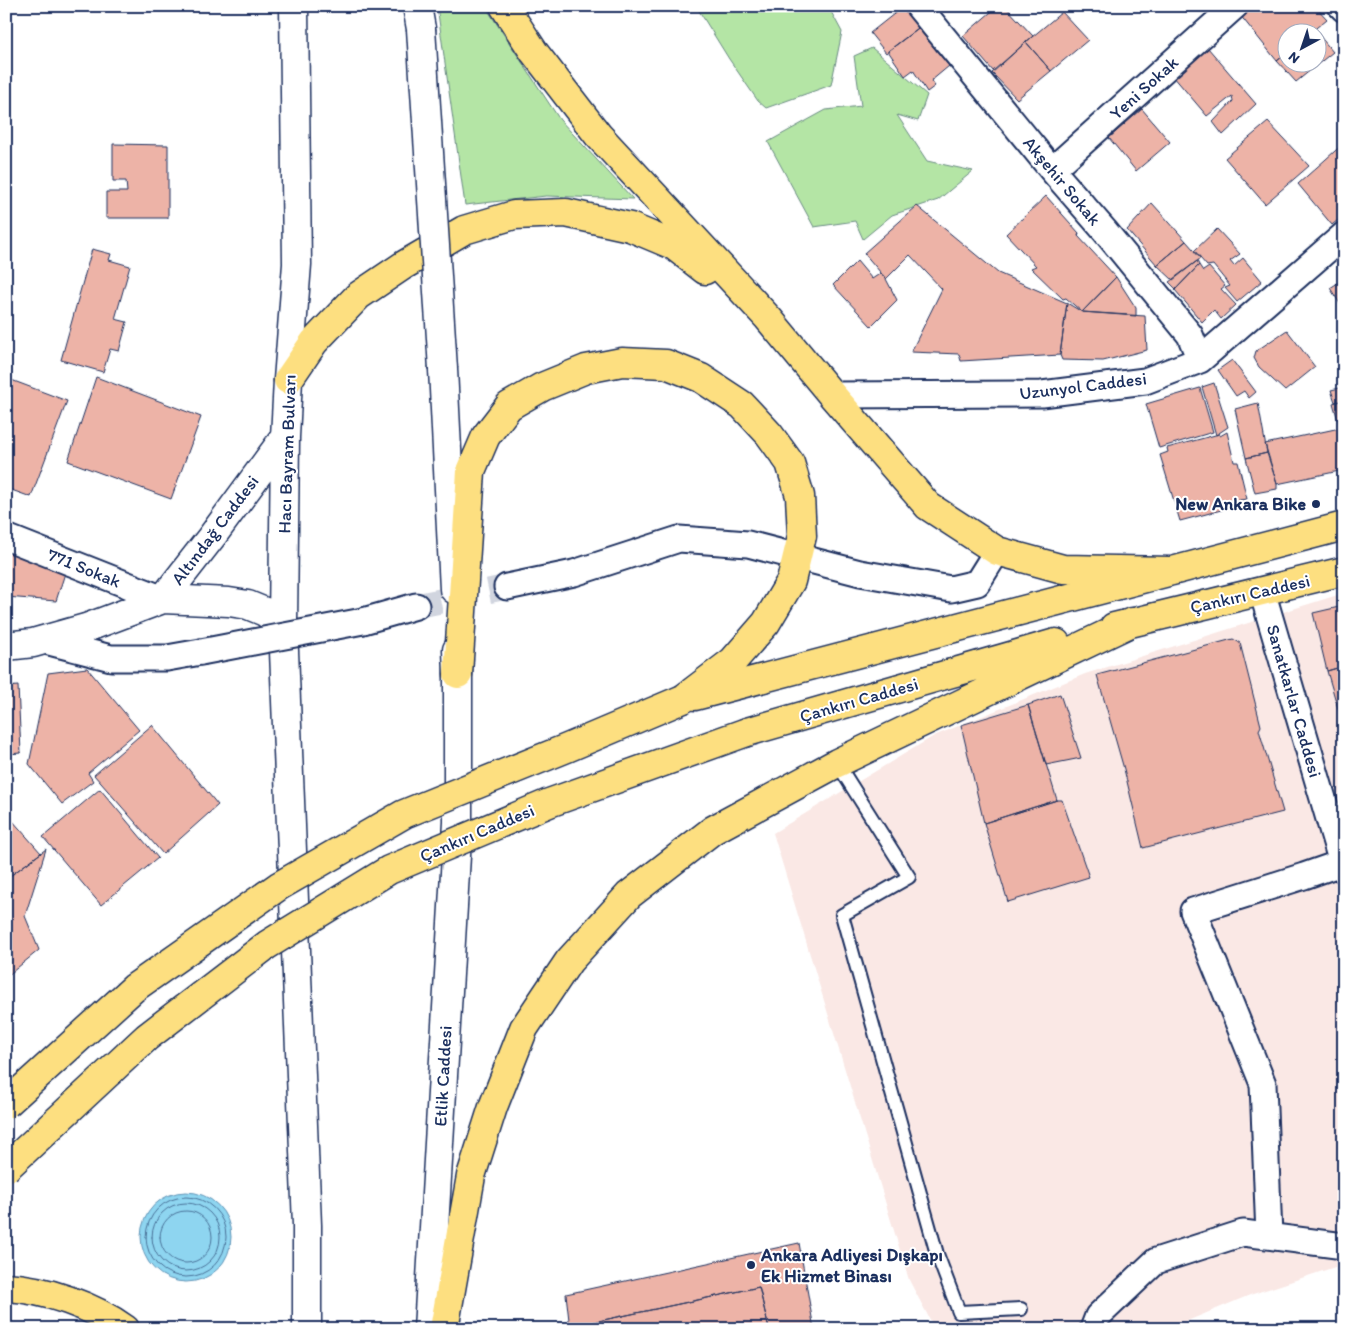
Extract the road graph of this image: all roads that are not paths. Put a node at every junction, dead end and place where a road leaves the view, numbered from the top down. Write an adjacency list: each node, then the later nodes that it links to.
1 (294, 6): 12 (main road, Hacı Bayram Bulvarı)
2 (504, 6): 10 (main road)
3 (918, 6): 8 (street, Akşehir Sokak)
4 (1236, 6): 8 (street, Yeni Sokak)
5 (1341, 6): 6 (street)
6 (1344, 9)
7 (419, 18): 29 (main road, bridge)
8 (1052, 170): 11 (street, Akşehir Sokak)
9 (1344, 235): 11 (street, Uzunyol Caddesi)
10 (768, 318): 12 (main road); 13 (main road)
11 (1200, 360): 13 (street, Uzunyol Caddesi)
12 (288, 380): 14 (main road, Hacı Bayram Bulvarı)
13 (832, 395): 17 (main road)
14 (285, 437): 23 (main road, Altındağ Caddesi); 26 (main road, Hacı Bayram Bulvarı)
15 (1344, 526): 19 (main road)
16 (6, 537): 23 (street, 771 Sokak)
17 (997, 551): 18 (street); 19 (main road)
18 (797, 556): 21 (street); 29 (main road); 30 (main road)
19 (1172, 571): 30 (main road)
20 (1344, 571): 22 (main road, Çankırı Caddesi)
21 (507, 587)
22 (1262, 591): 25 (main road, Çankırı Caddesi); 32 (street, Sanatkarlar Caddesi)
23 (163, 599): 26 (main road, Altındağ Caddesi); 27 (main road, Altındağ Caddesi)
24 (416, 606): 27 (street, bridge)
25 (1132, 622): 31 (main road); 34 (main road, Çankırı Caddesi, bridge)
26 (283, 626): 40 (main road, Hacı Bayram Bulvarı)
27 (41, 640): 28 (main road, Altındağ Caddesi)
28 (6, 646)
29 (458, 674): 41 (main road, Etlik Caddesi)
30 (683, 699): 33 (main road, bridge)
31 (837, 763): 38 (lane); 42 (main road)
32 (1343, 865): 35 (street)
33 (6, 1104)
34 (6, 1168)
35 (1269, 1236): 36 (street); 43 (street)
36 (1344, 1246)
37 (6, 1286): 39 (main road)
38 (1021, 1309)
39 (125, 1329)
40 (307, 1329)
41 (428, 1329)
42 (444, 1329)
43 (1093, 1329)

